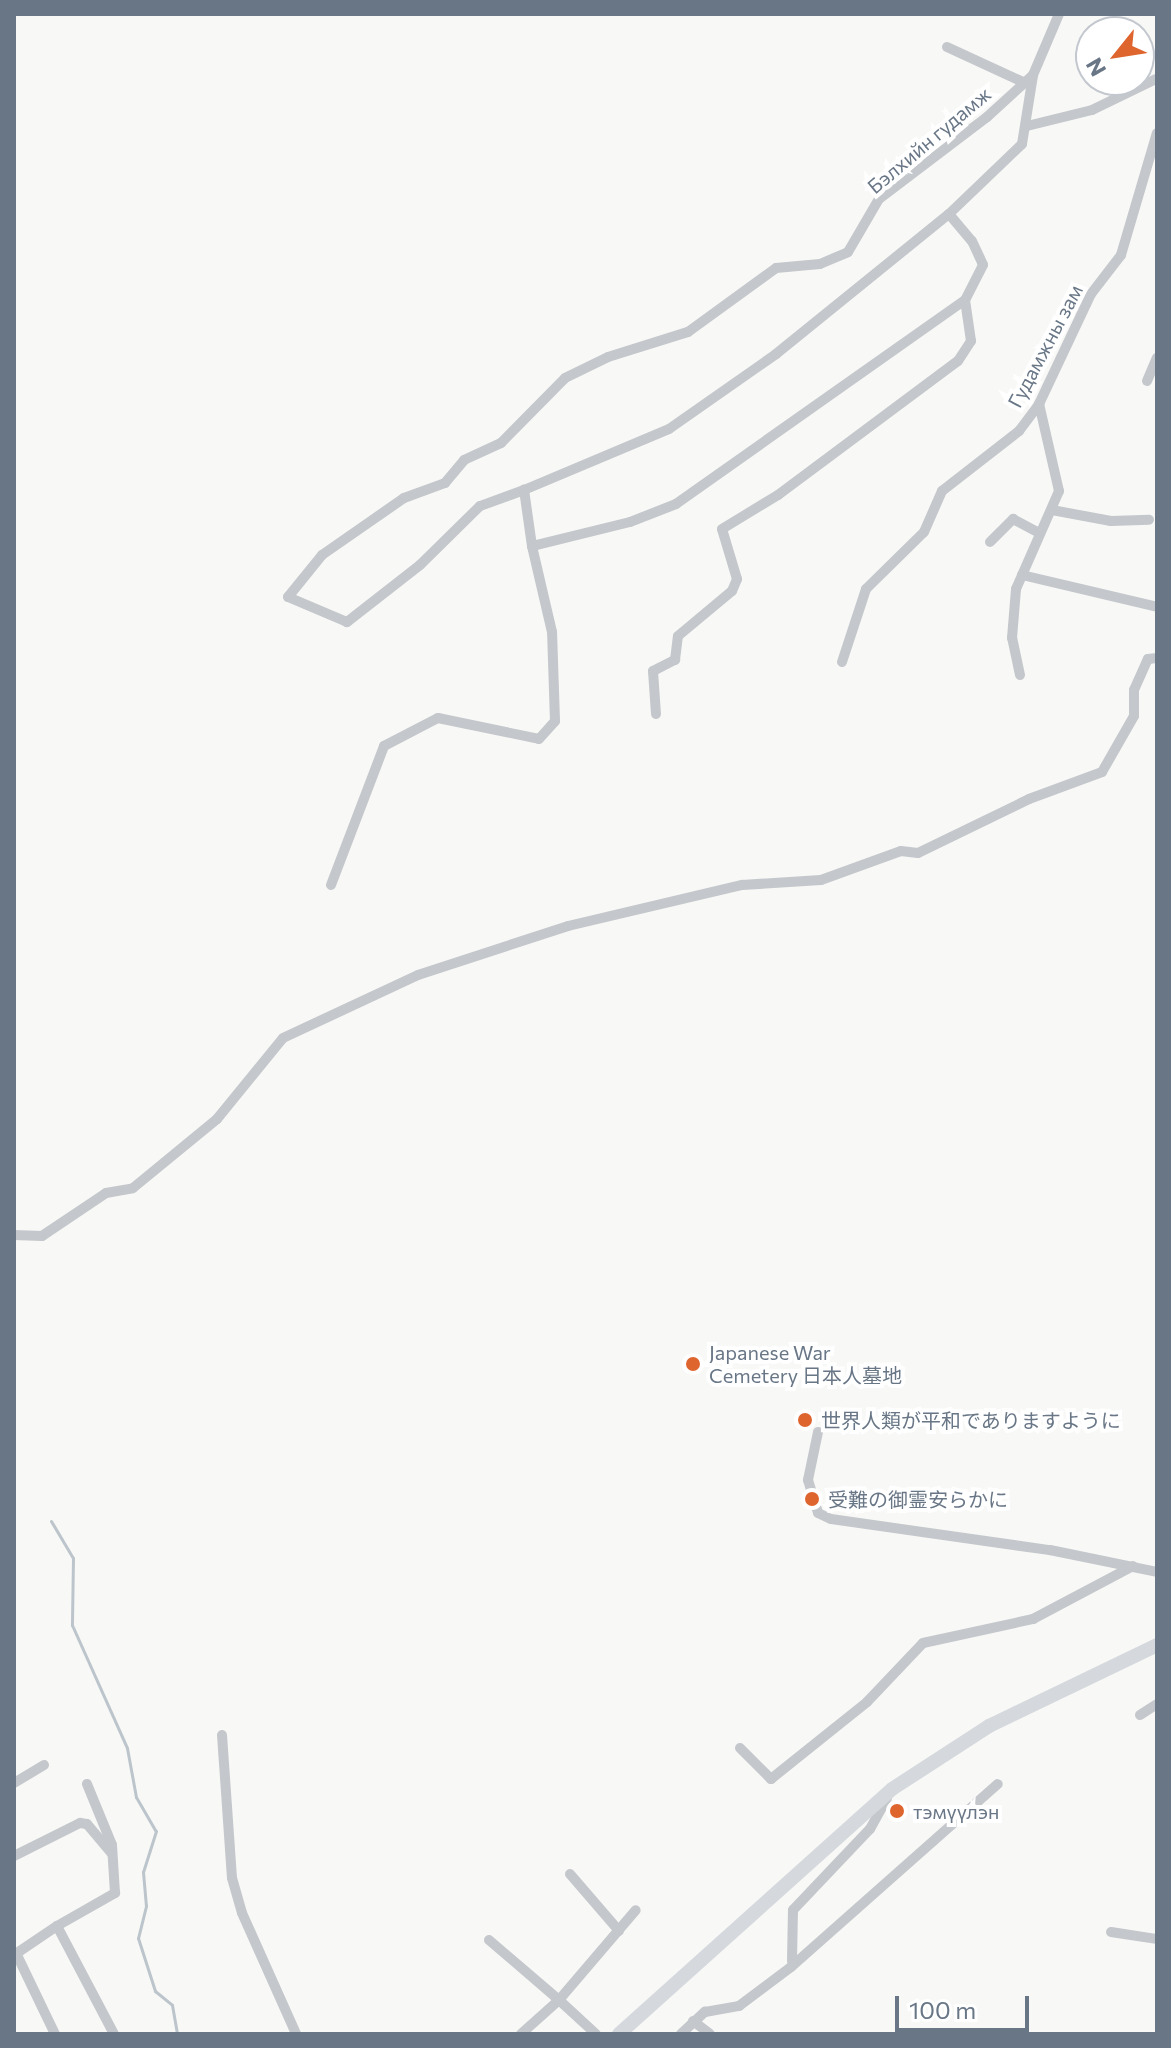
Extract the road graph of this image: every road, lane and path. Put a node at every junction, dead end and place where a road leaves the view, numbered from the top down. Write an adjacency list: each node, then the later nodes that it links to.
1 (1059, 14): 3 (street, Бэлхийн гудамж)
2 (947, 47): 3 (street)
3 (1028, 78): 5 (street); 12 (street, Бэлхийн гудамж)
4 (1157, 79): 5 (street)
5 (1027, 126): 7 (street, Бэлхийн гудамж)
6 (1156, 137): 11 (street, Гудамжны зам)
7 (949, 214): 8 (street); 12 (street, Бэлхийн гудамж)
8 (965, 300): 17 (street); 23 (street)
9 (1157, 358): 10 (street)
10 (1147, 381)
11 (1039, 404): 13 (street); 21 (street, Гудамжны зам)
12 (524, 490): 17 (street)
13 (1052, 510): 14 (street); 15 (street)
14 (1149, 520)
15 (1039, 533): 16 (street); 18 (street)
16 (990, 542)
17 (532, 546): 24 (street)
18 (1022, 575): 19 (street); 22 (street)
19 (1157, 607)
20 (1157, 658): 25 (street)
21 (842, 662)
22 (1020, 675)
23 (656, 714)
24 (331, 885)
25 (14, 1235)
26 (818, 1432): 27 (street)
27 (1133, 1566): 28 (street); 33 (street)
28 (1157, 1572)
29 (1157, 1645): 38 (main road)
30 (1157, 1704): 31 (street)
31 (1140, 1715)
32 (222, 1735): 54 (street)
33 (740, 1748)
34 (44, 1765): 35 (street)
35 (14, 1783)
36 (87, 1784): 40 (street)
37 (998, 1784): 49 (street)
38 (892, 1789): 49 (street); 57 (main road)
39 (14, 1856): 40 (street)
40 (113, 1856): 43 (street)
41 (570, 1874): 44 (street)
42 (636, 1910): 44 (street)
43 (57, 1926): 48 (street); 53 (street)
44 (619, 1931): 50 (street)
45 (1111, 1932): 46 (street)
46 (1157, 1939)
47 (489, 1940): 50 (street)
48 (15, 1954): 52 (street)
49 (791, 1967): 51 (street)
50 (559, 2000): 55 (street); 56 (street)
51 (693, 2021): 58 (street); 59 (street)
52 (55, 2034)
53 (114, 2034)
54 (296, 2034)
55 (521, 2034)
56 (596, 2034)
57 (619, 2034)
58 (681, 2034)
59 (710, 2034)

